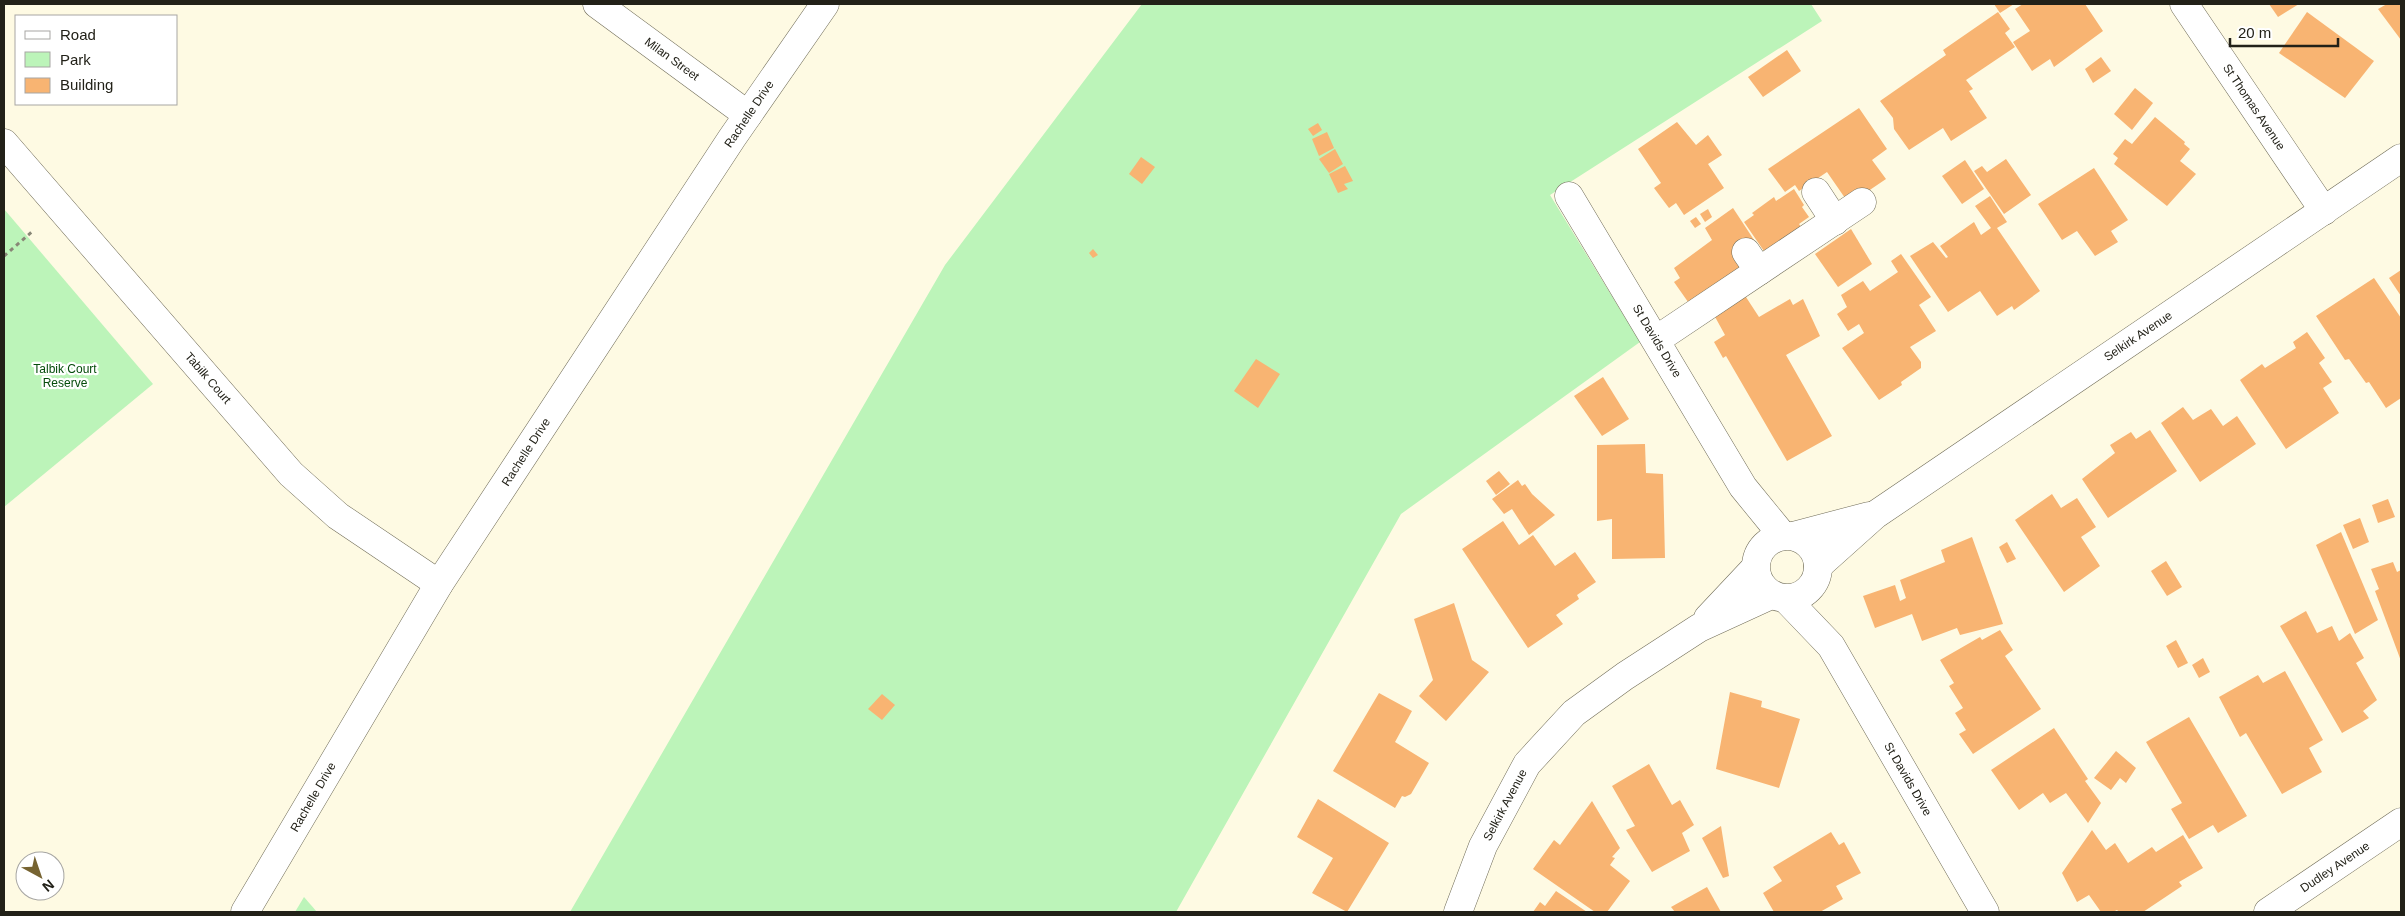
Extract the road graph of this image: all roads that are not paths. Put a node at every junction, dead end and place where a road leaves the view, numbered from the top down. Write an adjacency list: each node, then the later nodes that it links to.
1 (597, 4): 4 (street, Milan Street)
2 (825, 4): 4 (street, Rachelle Drive)
3 (2184, 4): 10 (street, St Thomas Avenue)
4 (748, 115): 18 (street, Rachelle Drive)
5 (4, 143): 18 (street, Tabilk Court)
6 (2401, 158): 10 (street, Selkirk Avenue)
7 (1816, 192): 11 (street)
8 (1569, 196): 12 (street, St Davids Drive)
9 (1862, 202): 11 (street)
10 (2324, 211): 14 (street, Selkirk Avenue)
11 (1835, 220): 12 (street)
12 (1656, 340): 13 (street, St Davids Drive)
13 (1743, 487): 15 (street, St Davids Drive); 16 (street, St Davids Drive)
14 (1875, 515): 15 (street, Selkirk Avenue); 17 (street, Selkirk Avenue)
15 (1788, 536): 16 (street); 17 (street)
16 (1757, 560): 19 (street); 20 (street, Selkirk Avenue)
17 (1817, 573): 19 (street); 21 (street, St Davids Drive)
18 (439, 584): 23 (street, Rachelle Drive)
19 (1778, 597): 20 (street, Selkirk Avenue); 21 (street, St Davids Drive)
20 (1698, 628): 24 (street, Selkirk Avenue)
21 (1831, 646): 25 (street, St Davids Drive)
22 (2401, 822): 26 (street, Dudley Avenue)
23 (245, 912)
24 (1458, 912)
25 (1985, 912)
26 (2268, 912)

